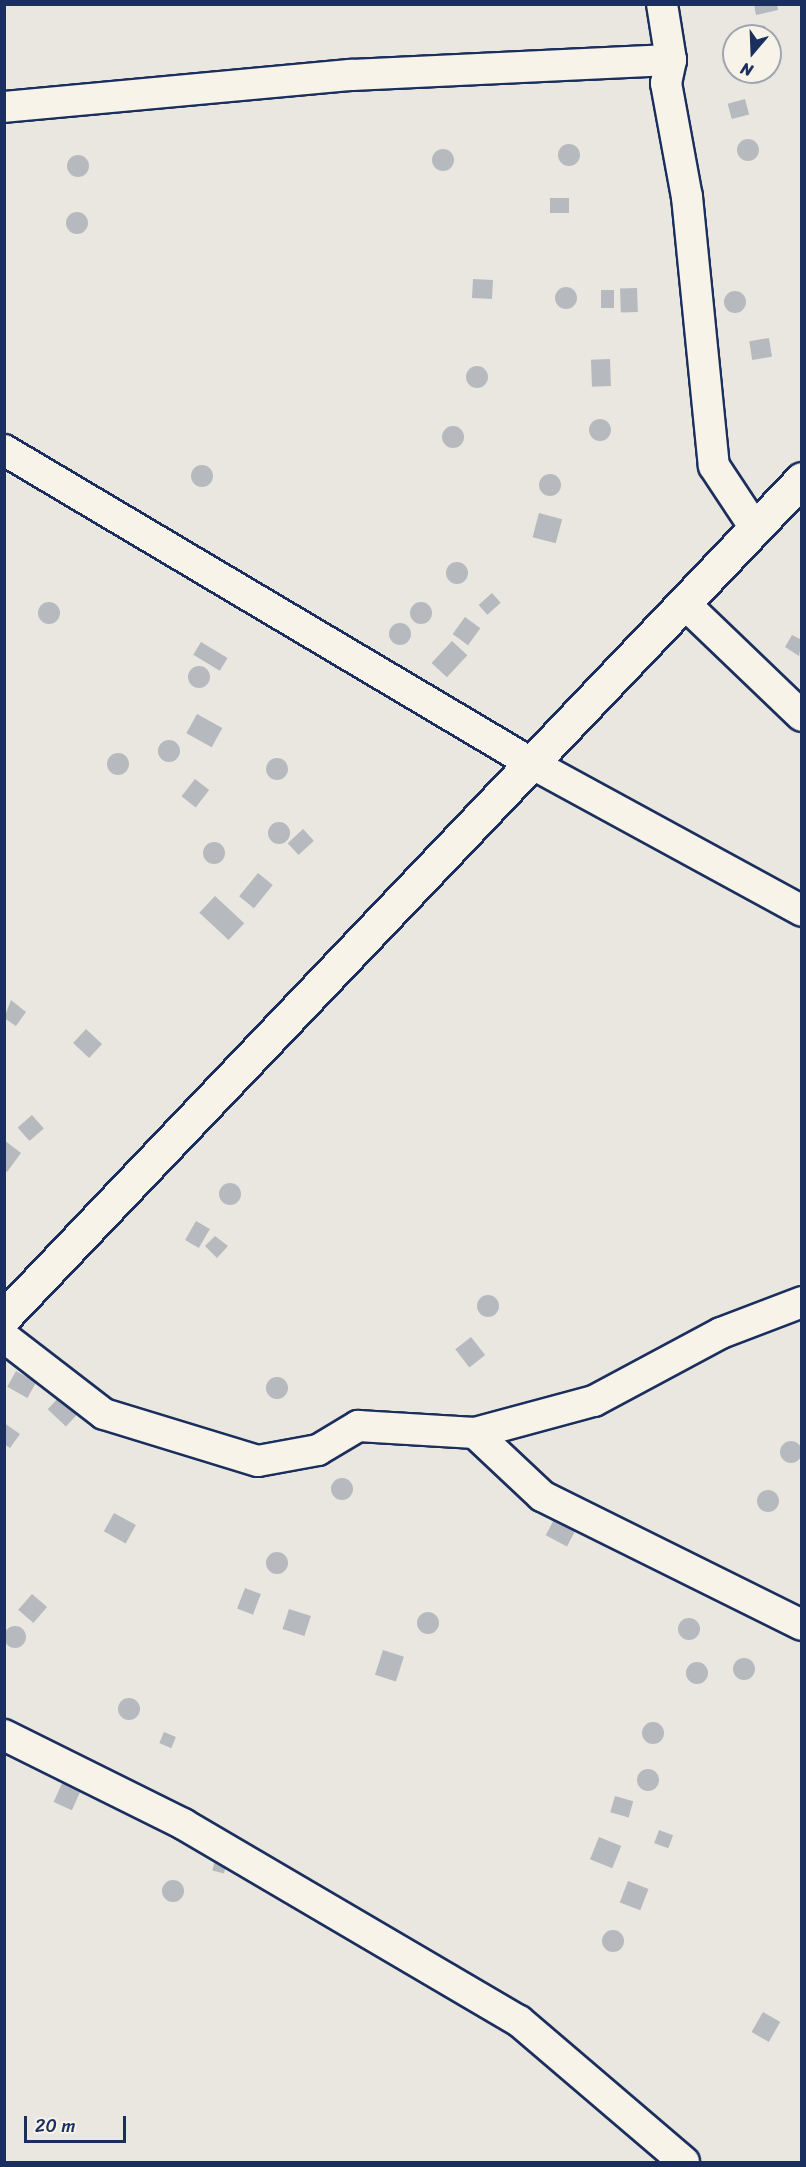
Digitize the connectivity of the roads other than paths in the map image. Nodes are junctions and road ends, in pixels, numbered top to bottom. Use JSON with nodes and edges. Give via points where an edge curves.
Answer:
{"nodes":[{"id":1,"x":662,"y":4,"type":"edge"},
{"id":2,"x":671,"y":60,"type":"junction"},
{"id":3,"x":4,"y":107,"type":"edge"},
{"id":4,"x":4,"y":450,"type":"edge"},
{"id":5,"x":801,"y":479,"type":"edge"},
{"id":6,"x":755,"y":528,"type":"junction"},
{"id":7,"x":684,"y":603,"type":"junction"},
{"id":8,"x":801,"y":716,"type":"edge"},
{"id":9,"x":531,"y":763,"type":"junction"},
{"id":10,"x":801,"y":911,"type":"edge"},
{"id":11,"x":801,"y":1302,"type":"edge"},
{"id":12,"x":4,"y":1317,"type":"edge"},
{"id":13,"x":4,"y":1337,"type":"edge"},
{"id":14,"x":475,"y":1432,"type":"junction"},
{"id":15,"x":801,"y":1625,"type":"edge"},
{"id":16,"x":4,"y":1735,"type":"edge"},
{"id":17,"x":684,"y":2163,"type":"edge"}],
"edges":[{"from":1,"to":2,"type":"street"},
{"from":2,"to":3,"type":"street","via":[[351,75]]},
{"from":2,"to":6,"type":"street","via":[[666,83],[687,196],[714,466]]},
{"from":4,"to":9,"type":"street"},
{"from":5,"to":6,"type":"main road"},
{"from":6,"to":7,"type":"main road"},
{"from":7,"to":8,"type":"street"},
{"from":7,"to":9,"type":"main road"},
{"from":9,"to":10,"type":"street"},
{"from":9,"to":12,"type":"main road"},
{"from":11,"to":14,"type":"street","via":[[721,1333],[594,1401]]},
{"from":13,"to":14,"type":"street","via":[[104,1414],[258,1461],[318,1450],[358,1426]]},
{"from":14,"to":15,"type":"street","via":[[542,1496]]},
{"from":16,"to":17,"type":"street","via":[[183,1824],[519,2021]]}]}
